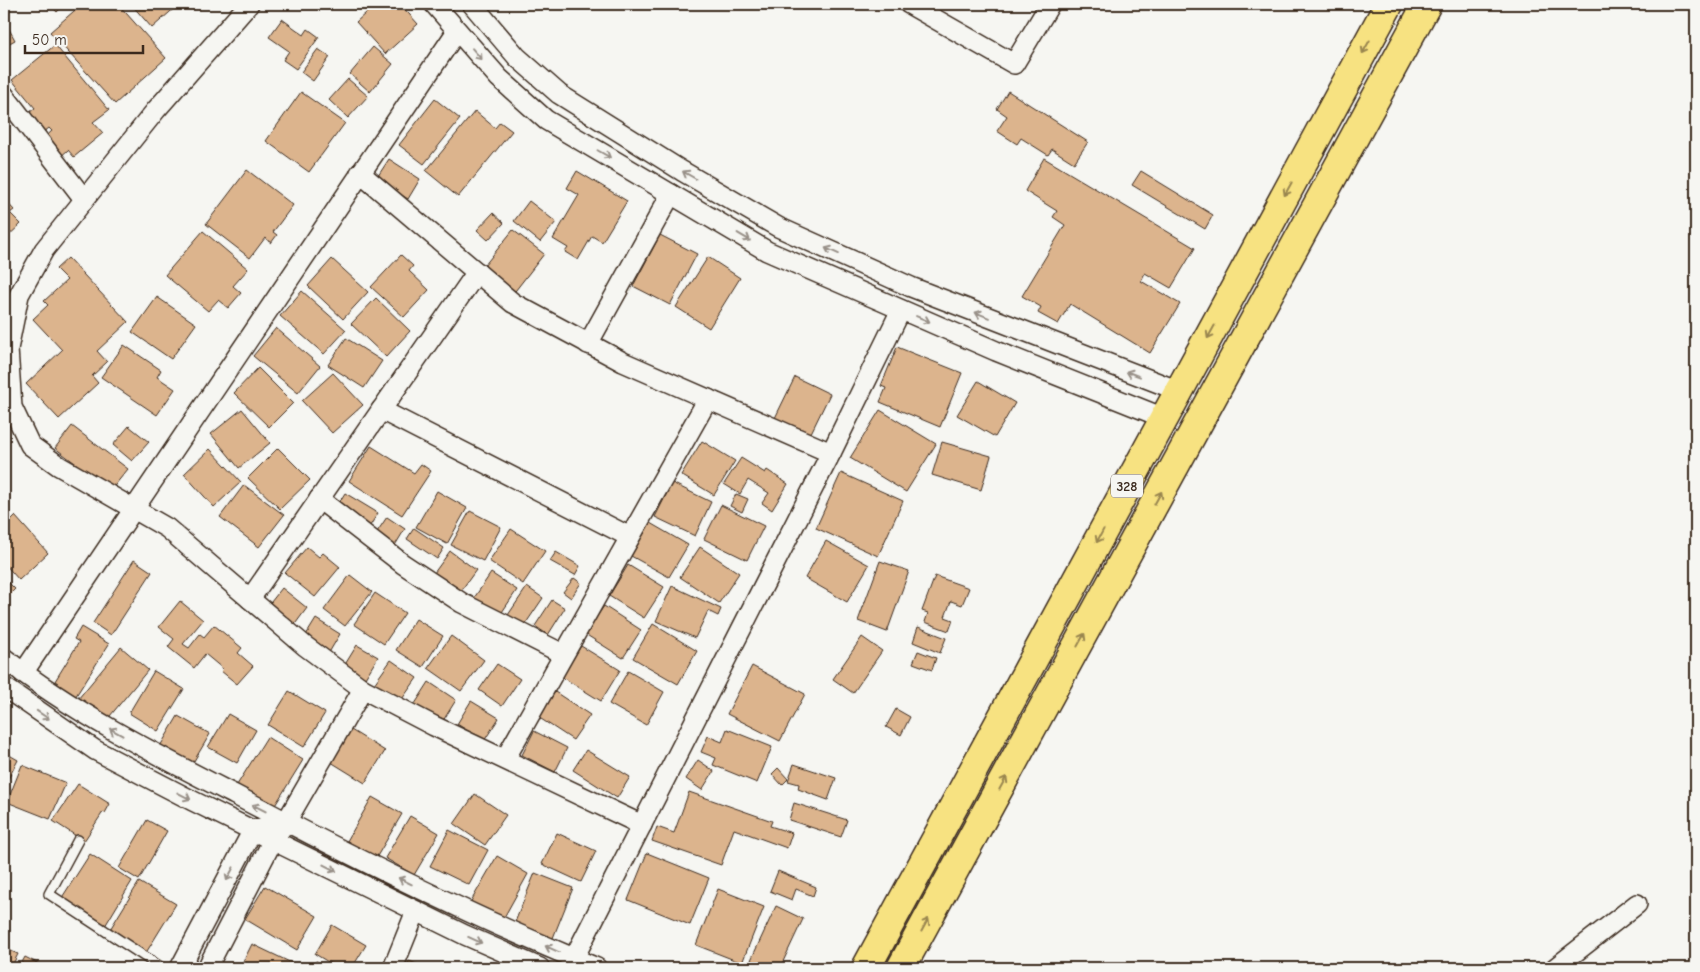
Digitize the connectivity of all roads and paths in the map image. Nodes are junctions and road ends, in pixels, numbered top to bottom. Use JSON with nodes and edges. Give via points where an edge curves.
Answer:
{"nodes":[{"id":1,"x":248,"y":4,"type":"edge"},
{"id":2,"x":434,"y":4,"type":"edge"},
{"id":3,"x":472,"y":4,"type":"edge"},
{"id":4,"x":909,"y":4,"type":"edge"},
{"id":5,"x":1050,"y":4,"type":"edge"},
{"id":6,"x":1390,"y":4,"type":"edge"},
{"id":7,"x":1427,"y":4,"type":"edge"},
{"id":8,"x":458,"y":31,"type":"junction"},
{"id":9,"x":4,"y":95,"type":"edge"},
{"id":10,"x":360,"y":173,"type":"junction"},
{"id":11,"x":671,"y":194,"type":"junction"},
{"id":12,"x":84,"y":199,"type":"junction"},
{"id":13,"x":477,"y":272,"type":"junction"},
{"id":14,"x":901,"y":310,"type":"junction"},
{"id":15,"x":588,"y":344,"type":"junction"},
{"id":16,"x":1179,"y":391,"type":"junction"},
{"id":17,"x":708,"y":399,"type":"junction"},
{"id":18,"x":381,"y":410,"type":"junction"},
{"id":19,"x":1164,"y":418,"type":"junction"},
{"id":20,"x":831,"y":453,"type":"junction"},
{"id":21,"x":319,"y":499,"type":"junction"},
{"id":22,"x":134,"y":509,"type":"junction"},
{"id":23,"x":630,"y":538,"type":"junction"},
{"id":24,"x":250,"y":599,"type":"junction"},
{"id":25,"x":564,"y":654,"type":"junction"},
{"id":26,"x":4,"y":658,"type":"edge"},
{"id":27,"x":23,"y":673,"type":"junction"},
{"id":28,"x":4,"y":686,"type":"edge"},
{"id":29,"x":363,"y":689,"type":"junction"},
{"id":30,"x":505,"y":759,"type":"junction"},
{"id":31,"x":286,"y":822,"type":"junction"},
{"id":32,"x":642,"y":825,"type":"junction"},
{"id":33,"x":253,"y":830,"type":"junction"},
{"id":34,"x":78,"y":840,"type":"dead end"},
{"id":35,"x":273,"y":840,"type":"junction"},
{"id":36,"x":1637,"y":904,"type":"dead end"},
{"id":37,"x":416,"y":911,"type":"junction"},
{"id":38,"x":574,"y":958,"type":"junction"},
{"id":39,"x":162,"y":968,"type":"edge"},
{"id":40,"x":180,"y":968,"type":"edge"},
{"id":41,"x":208,"y":968,"type":"edge"},
{"id":42,"x":393,"y":968,"type":"edge"},
{"id":43,"x":540,"y":968,"type":"edge"},
{"id":44,"x":597,"y":968,"type":"edge"},
{"id":45,"x":866,"y":968,"type":"edge"},
{"id":46,"x":902,"y":968,"type":"edge"},
{"id":47,"x":1555,"y":968,"type":"edge"}],
"edges":[{"from":1,"to":12,"type":"street"},
{"from":2,"to":8,"type":"street"},
{"from":16,"to":3,"type":"street","one_way":true,"via":[[911,286],[778,227],[559,94],[517,57]]},
{"from":4,"to":5,"type":"street","via":[[1014,64]]},
{"from":6,"to":16,"type":"main road","number":"328","one_way":true},
{"from":46,"to":7,"type":"main road","one_way":true},
{"from":8,"to":10,"type":"street"},
{"from":8,"to":11,"type":"street","one_way":true,"via":[[499,78],[546,120]]},
{"from":9,"to":12,"type":"street"},
{"from":10,"to":13,"type":"street"},
{"from":10,"to":22,"type":"street"},
{"from":11,"to":14,"type":"street","one_way":true,"via":[[767,251]]},
{"from":11,"to":15,"type":"street"},
{"from":12,"to":22,"type":"street","via":[[44,250],[19,295],[8,349],[12,407],[30,445],[59,466]]},
{"from":13,"to":15,"type":"street","via":[[514,304]]},
{"from":13,"to":18,"type":"street"},
{"from":14,"to":19,"type":"street","one_way":true},
{"from":14,"to":20,"type":"street"},
{"from":15,"to":17,"type":"street"},
{"from":16,"to":19,"type":"main road","number":"328"},
{"from":17,"to":20,"type":"street"},
{"from":17,"to":23,"type":"street"},
{"from":18,"to":21,"type":"street"},
{"from":18,"to":23,"type":"street"},
{"from":19,"to":45,"type":"main road","number":"328","one_way":true},
{"from":20,"to":32,"type":"street"},
{"from":21,"to":24,"type":"street"},
{"from":21,"to":25,"type":"street","via":[[403,564],[462,603]]},
{"from":22,"to":24,"type":"street","via":[[167,528]]},
{"from":22,"to":27,"type":"street"},
{"from":23,"to":25,"type":"street"},
{"from":24,"to":29,"type":"street"},
{"from":25,"to":30,"type":"street"},
{"from":26,"to":27,"type":"street"},
{"from":31,"to":27,"type":"street","one_way":true,"via":[[110,728]]},
{"from":28,"to":33,"type":"street","one_way":true,"via":[[95,750]]},
{"from":29,"to":30,"type":"street"},
{"from":29,"to":31,"type":"street"},
{"from":30,"to":32,"type":"street"},
{"from":31,"to":33,"type":"street"},
{"from":31,"to":35,"type":"street"},
{"from":38,"to":31,"type":"street","one_way":true,"via":[[465,910]]},
{"from":32,"to":38,"type":"street"},
{"from":33,"to":35,"type":"street"},
{"from":33,"to":40,"type":"street","one_way":true},
{"from":34,"to":39,"type":"lane","via":[[49,894]]},
{"from":35,"to":37,"type":"street","one_way":true},
{"from":35,"to":41,"type":"street"},
{"from":36,"to":47,"type":"street"},
{"from":37,"to":42,"type":"street"},
{"from":37,"to":43,"type":"street","one_way":true},
{"from":38,"to":44,"type":"street"}]}
